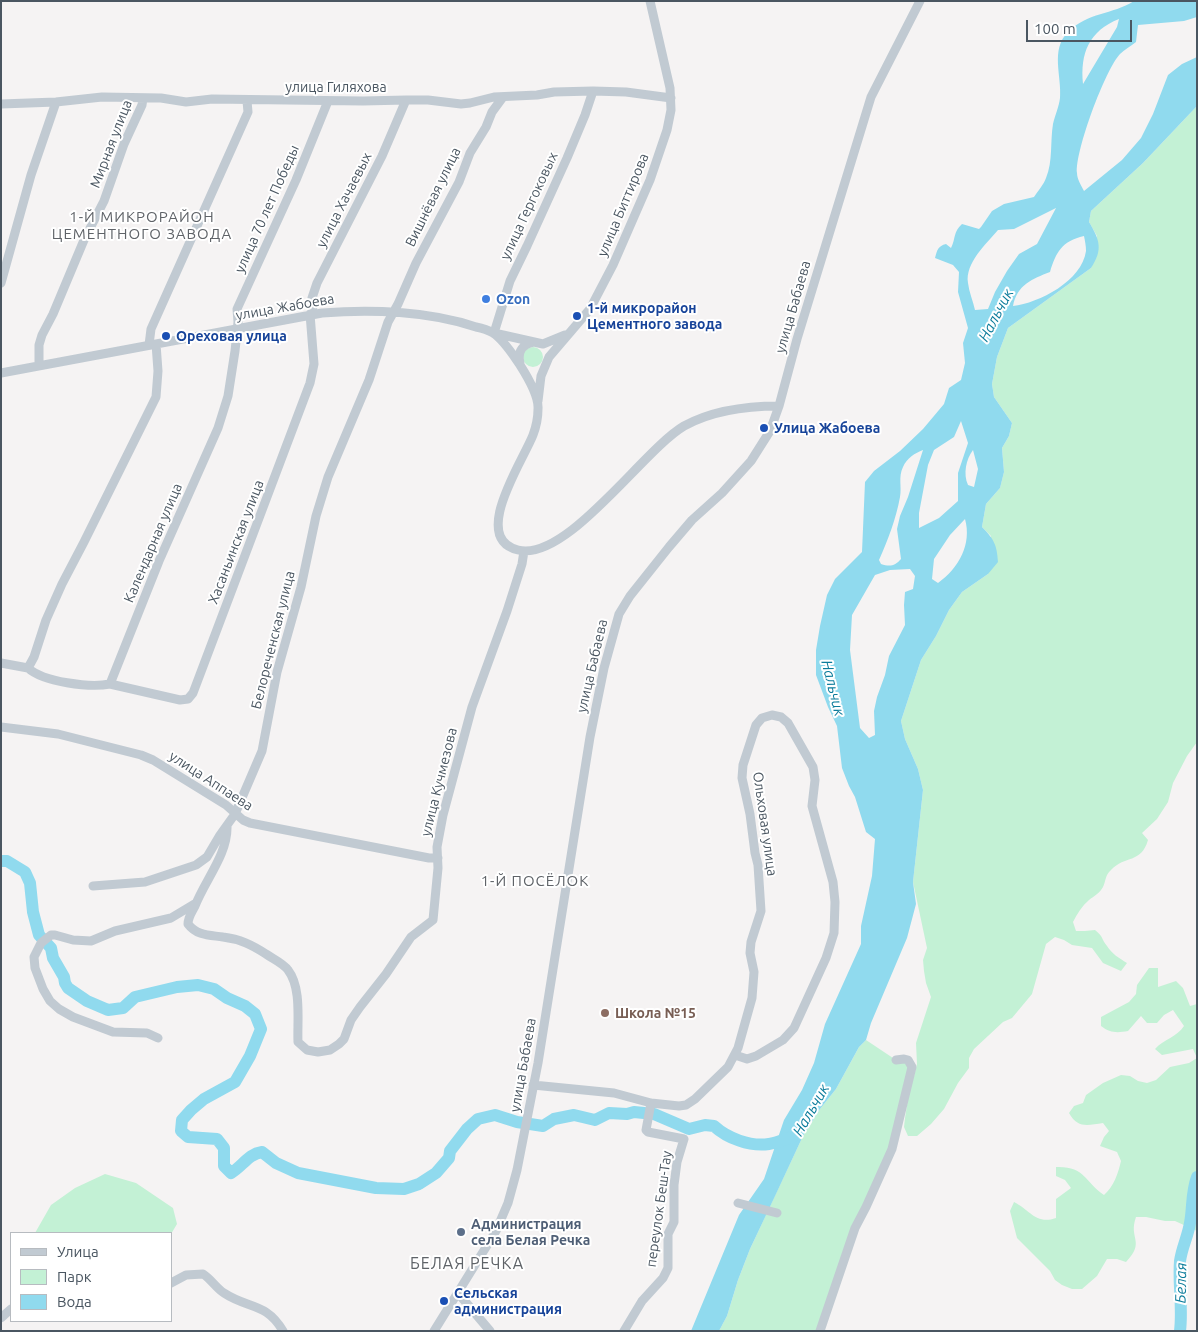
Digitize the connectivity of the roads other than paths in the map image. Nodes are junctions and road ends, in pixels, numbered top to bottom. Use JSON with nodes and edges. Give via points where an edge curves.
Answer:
{"nodes":[{"id":1,"x":650,"y":1,"type":"edge"},
{"id":2,"x":920,"y":1,"type":"edge"},
{"id":3,"x":593,"y":92,"type":"junction"},
{"id":4,"x":502,"y":97,"type":"junction"},
{"id":5,"x":143,"y":98,"type":"junction"},
{"id":6,"x":671,"y":98,"type":"junction"},
{"id":7,"x":406,"y":100,"type":"junction"},
{"id":8,"x":248,"y":101,"type":"junction"},
{"id":9,"x":328,"y":101,"type":"junction"},
{"id":10,"x":56,"y":102,"type":"junction"},
{"id":11,"x":1,"y":104,"type":"edge"},
{"id":12,"x":1,"y":283,"type":"edge"},
{"id":13,"x":394,"y":312,"type":"junction"},
{"id":14,"x":312,"y":314,"type":"junction"},
{"id":15,"x":237,"y":329,"type":"junction"},
{"id":16,"x":571,"y":332,"type":"junction"},
{"id":17,"x":494,"y":334,"type":"junction"},
{"id":18,"x":538,"y":343,"type":"junction"},
{"id":19,"x":153,"y":344,"type":"junction"},
{"id":20,"x":548,"y":361,"type":"junction"},
{"id":21,"x":39,"y":366,"type":"junction"},
{"id":22,"x":523,"y":368,"type":"junction"},
{"id":23,"x":1,"y":373,"type":"edge"},
{"id":24,"x":538,"y":401,"type":"junction"},
{"id":25,"x":780,"y":406,"type":"junction"},
{"id":26,"x":524,"y":551,"type":"junction"},
{"id":27,"x":1,"y":663,"type":"edge"},
{"id":28,"x":28,"y":668,"type":"junction"},
{"id":29,"x":110,"y":684,"type":"junction"},
{"id":30,"x":1,"y":726,"type":"edge"},
{"id":31,"x":235,"y":814,"type":"junction"},
{"id":32,"x":228,"y":825,"type":"junction"},
{"id":33,"x":438,"y":858,"type":"junction"},
{"id":34,"x":93,"y":886,"type":"dead end"},
{"id":35,"x":196,"y":903,"type":"junction"},
{"id":36,"x":158,"y":1038,"type":"dead end"},
{"id":37,"x":735,"y":1055,"type":"junction"},
{"id":38,"x":896,"y":1060,"type":"dead end"},
{"id":39,"x":533,"y":1085,"type":"junction"},
{"id":40,"x":650,"y":1105,"type":"junction"},
{"id":41,"x":739,"y":1204,"type":"dead end"},
{"id":42,"x":775,"y":1213,"type":"dead end"},
{"id":43,"x":172,"y":1282,"type":"edge"},
{"id":44,"x":458,"y":1293,"type":"junction"},
{"id":45,"x":283,"y":1331,"type":"edge"},
{"id":46,"x":434,"y":1331,"type":"edge"},
{"id":47,"x":490,"y":1331,"type":"edge"},
{"id":48,"x":624,"y":1331,"type":"edge"},
{"id":49,"x":820,"y":1331,"type":"edge"}],
"edges":[{"from":1,"to":6,"type":"street","name":"улица Биттирова"},
{"from":2,"to":25,"type":"street","name":"улица Бабаева","via":[[871,98],[797,339]]},
{"from":3,"to":4,"type":"street","name":"улица Гиляхова"},
{"from":3,"to":6,"type":"street","name":"улица Гиляхова","via":[[626,92]]},
{"from":3,"to":17,"type":"street","name":"улица Гергоковых","via":[[567,158],[510,281]]},
{"from":4,"to":7,"type":"street","name":"улица Гиляхова","via":[[461,104]]},
{"from":4,"to":13,"type":"street","name":"Вишнёвая улица","via":[[470,153]]},
{"from":5,"to":8,"type":"street","name":"улица Гиляхова","via":[[186,102],[212,99]]},
{"from":5,"to":10,"type":"street","name":"улица Гиляхова","via":[[102,97]]},
{"from":5,"to":21,"type":"street","name":"Мирная улица","via":[[104,202],[42,335]]},
{"from":6,"to":16,"type":"street","name":"улица Биттирова","via":[[656,165],[640,205],[608,277],[590,309]]},
{"from":7,"to":9,"type":"street","name":"улица Гиляхова"},
{"from":7,"to":14,"type":"street","name":"улица Хачаевых","via":[[382,156],[317,283],[312,298]]},
{"from":8,"to":9,"type":"street","name":"улица Гиляхова"},
{"from":8,"to":19,"type":"street","via":[[248,112],[151,329]]},
{"from":9,"to":15,"type":"street","name":"улица 70 лет Победы","via":[[296,180],[240,300]]},
{"from":10,"to":11,"type":"street","name":"улица Гиляхова"},
{"from":10,"to":12,"type":"street","via":[[30,175]]},
{"from":13,"to":14,"type":"street","name":"улица Жабоева"},
{"from":13,"to":17,"type":"street","name":"улица Жабоева","via":[[466,323]]},
{"from":13,"to":31,"type":"street","name":"Белореченская улица","via":[[323,491],[277,672],[262,751]]},
{"from":14,"to":15,"type":"street","name":"улица Жабоева"},
{"from":14,"to":29,"type":"street","name":"Хасаньинская улица","via":[[314,364],[310,383],[193,693],[188,699],[180,700]]},
{"from":15,"to":19,"type":"street","name":"улица Жабоева"},
{"from":15,"to":29,"type":"street","name":"Календарная улица","via":[[228,396],[218,428],[159,561]]},
{"from":16,"to":18,"type":"street","via":[[554,341]]},
{"from":16,"to":20,"type":"street","name":"улица Биттирова"},
{"from":17,"to":18,"type":"street"},
{"from":17,"to":22,"type":"street","name":"улица Жабоева"},
{"from":18,"to":20,"type":"street","via":[[548,352]]},
{"from":18,"to":22,"type":"street","via":[[527,343],[521,349],[518,357]]},
{"from":19,"to":21,"type":"street","name":"улица Жабоева"},
{"from":19,"to":28,"type":"street","via":[[158,371],[156,397],[62,584]]},
{"from":20,"to":22,"type":"street","via":[[538,372]]},
{"from":20,"to":24,"type":"street","name":"улица Биттирова","via":[[541,376]]},
{"from":21,"to":23,"type":"street","name":"улица Жабоева"},
{"from":22,"to":24,"type":"street","name":"улица Жабоева"},
{"from":24,"to":26,"type":"street","via":[[535,427],[512,477],[497,528],[503,542]]},
{"from":25,"to":26,"type":"street","via":[[743,408],[684,426],[655,449],[586,518],[552,542]]},
{"from":25,"to":39,"type":"street","name":"улица Бабаева","via":[[770,431],[751,461],[669,546],[619,614],[604,668],[583,776]]},
{"from":26,"to":33,"type":"street","name":"улица Кучмезова","via":[[507,611],[472,706],[443,815]]},
{"from":27,"to":28,"type":"street"},
{"from":28,"to":29,"type":"street","via":[[36,675],[81,686]]},
{"from":30,"to":31,"type":"street","name":"улица Аппаева","via":[[58,734],[153,760]]},
{"from":31,"to":32,"type":"street","name":"Белореченская улица"},
{"from":31,"to":33,"type":"street","name":"улица Аппаева","via":[[250,823]]},
{"from":32,"to":34,"type":"street","name":"Белореченская улица","via":[[207,857],[196,865],[145,882]]},
{"from":32,"to":35,"type":"street","name":"улица Кучмезова","via":[[218,860]]},
{"from":33,"to":35,"type":"street","name":"улица Кучмезова","via":[[432,920],[407,942],[360,1007],[344,1039],[335,1047],[318,1052],[307,1050],[298,1042],[297,1002],[288,969],[249,944],[232,938],[204,935],[192,929],[188,922]]},
{"from":35,"to":36,"type":"street","via":[[171,918],[114,931],[91,940],[51,935],[41,943],[34,957],[43,989],[59,1009],[113,1032],[147,1033]]},
{"from":37,"to":37,"type":"street","name":"Ольховая улица","via":[[752,998],[751,942],[762,911],[758,865],[742,773],[756,725],[762,718],[772,715],[788,723],[814,767],[812,806],[833,882],[834,933],[794,1028],[779,1043],[748,1060]]},
{"from":37,"to":40,"type":"street","name":"Ольховая улица","via":[[722,1074],[686,1105]]},
{"from":38,"to":49,"type":"street","via":[[908,1060],[912,1070],[896,1138],[854,1228]]},
{"from":39,"to":40,"type":"street","name":"Ольховая улица","via":[[614,1093]]},
{"from":39,"to":44,"type":"street","name":"улица Бабаева","via":[[523,1143],[502,1220]]},
{"from":40,"to":48,"type":"street","name":"переулок Беш-Тау","via":[[648,1132],[684,1138],[677,1162],[674,1222],[668,1234],[668,1268]]},
{"from":41,"to":42,"type":"street"},
{"from":43,"to":45,"type":"street","via":[[186,1275],[203,1274],[224,1293],[268,1311]]},
{"from":44,"to":46,"type":"street","name":"улица Бабаева"},
{"from":44,"to":47,"type":"street"}]}
